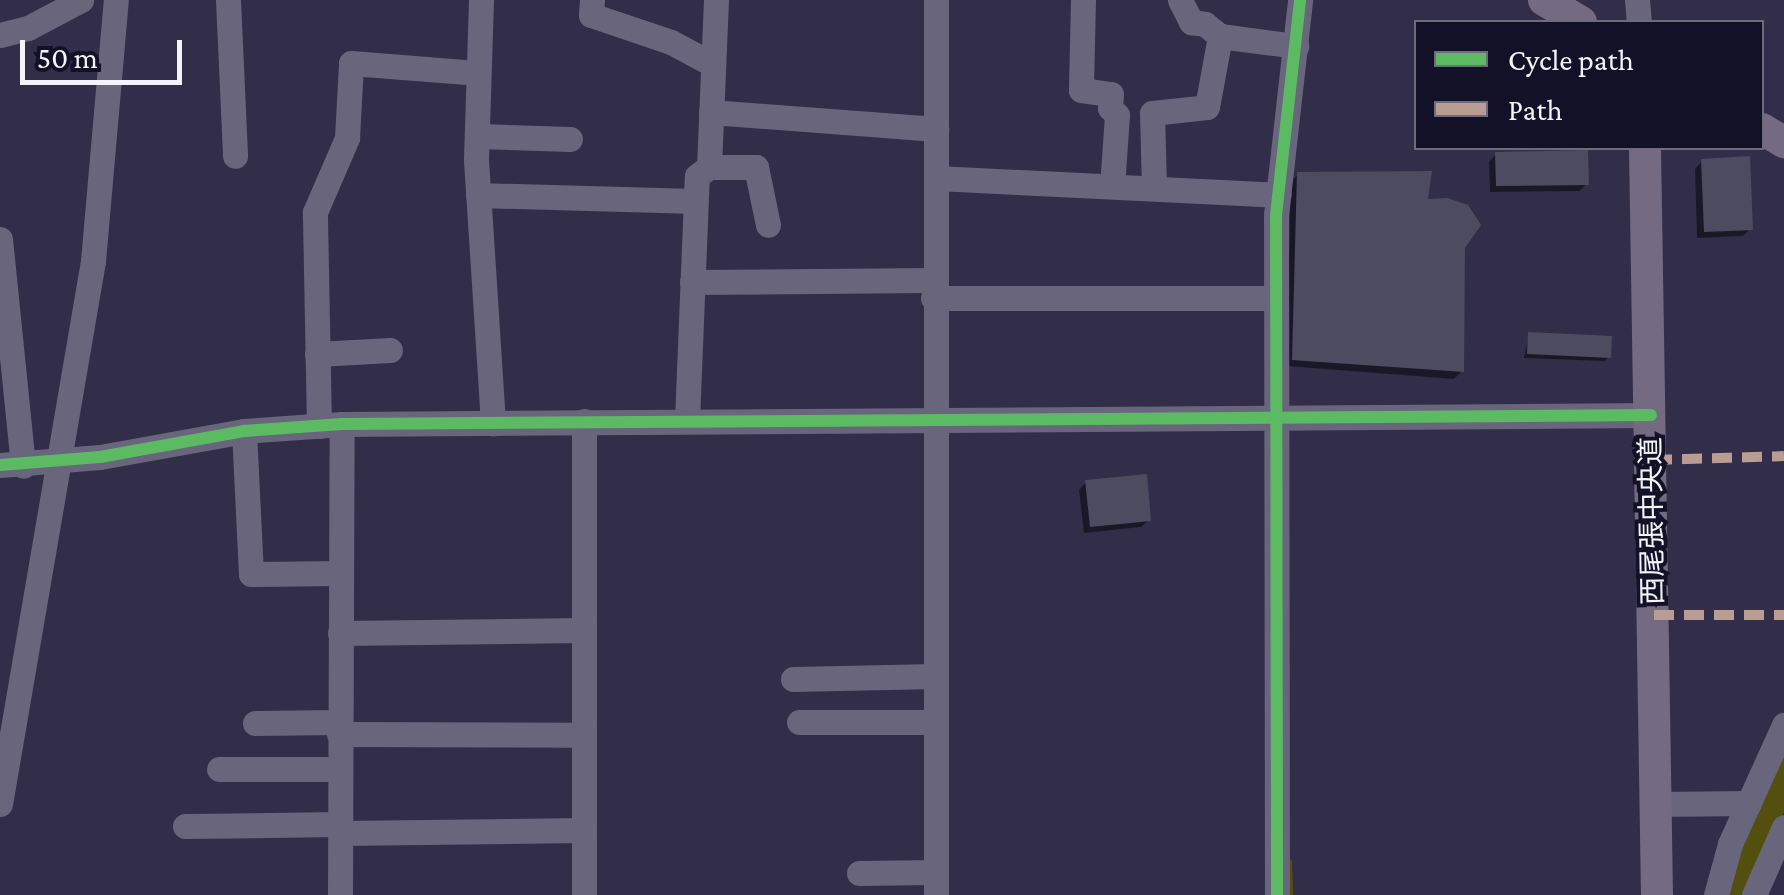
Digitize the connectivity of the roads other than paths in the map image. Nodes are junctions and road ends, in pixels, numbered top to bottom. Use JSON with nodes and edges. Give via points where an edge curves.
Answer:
{"nodes":[{"id":1,"x":81,"y":0,"type":"edge"},
{"id":2,"x":116,"y":0,"type":"edge"},
{"id":3,"x":228,"y":0,"type":"edge"},
{"id":4,"x":481,"y":0,"type":"edge"},
{"id":5,"x":592,"y":0,"type":"edge"},
{"id":6,"x":716,"y":0,"type":"edge"},
{"id":7,"x":936,"y":0,"type":"edge"},
{"id":8,"x":1083,"y":0,"type":"edge"},
{"id":9,"x":1180,"y":0,"type":"edge"},
{"id":10,"x":1300,"y":0,"type":"edge"},
{"id":11,"x":1544,"y":0,"type":"edge"},
{"id":12,"x":1578,"y":20,"type":"edge"},
{"id":13,"x":0,"y":35,"type":"edge"},
{"id":14,"x":1220,"y":36,"type":"junction"},
{"id":15,"x":1296,"y":46,"type":"junction"},
{"id":16,"x":712,"y":64,"type":"junction"},
{"id":17,"x":477,"y":73,"type":"junction"},
{"id":18,"x":711,"y":112,"type":"junction"},
{"id":19,"x":936,"y":129,"type":"junction"},
{"id":20,"x":477,"y":136,"type":"junction"},
{"id":21,"x":570,"y":140,"type":"dead end"},
{"id":22,"x":1645,"y":150,"type":"edge"},
{"id":23,"x":235,"y":156,"type":"dead end"},
{"id":24,"x":709,"y":167,"type":"junction"},
{"id":25,"x":936,"y":178,"type":"junction"},
{"id":26,"x":1112,"y":186,"type":"junction"},
{"id":27,"x":1154,"y":188,"type":"junction"},
{"id":28,"x":478,"y":195,"type":"junction"},
{"id":29,"x":1279,"y":195,"type":"junction"},
{"id":30,"x":696,"y":200,"type":"junction"},
{"id":31,"x":768,"y":225,"type":"dead end"},
{"id":32,"x":0,"y":239,"type":"edge"},
{"id":33,"x":692,"y":282,"type":"junction"},
{"id":34,"x":933,"y":289,"type":"junction"},
{"id":35,"x":1276,"y":298,"type":"junction"},
{"id":36,"x":390,"y":350,"type":"dead end"},
{"id":37,"x":318,"y":354,"type":"junction"},
{"id":38,"x":1651,"y":416,"type":"junction"},
{"id":39,"x":1276,"y":419,"type":"junction"},
{"id":40,"x":584,"y":420,"type":"junction"},
{"id":41,"x":932,"y":420,"type":"junction"},
{"id":42,"x":687,"y":421,"type":"junction"},
{"id":43,"x":493,"y":423,"type":"junction"},
{"id":44,"x":330,"y":425,"type":"junction"},
{"id":45,"x":244,"y":431,"type":"junction"},
{"id":46,"x":59,"y":462,"type":"junction"},
{"id":47,"x":11,"y":466,"type":"edge"},
{"id":48,"x":340,"y":573,"type":"junction"},
{"id":49,"x":582,"y":630,"type":"junction"},
{"id":50,"x":340,"y":633,"type":"junction"},
{"id":51,"x":935,"y":676,"type":"junction"},
{"id":52,"x":793,"y":679,"type":"dead end"},
{"id":53,"x":9,"y":692,"type":"edge"},
{"id":54,"x":799,"y":722,"type":"dead end"},
{"id":55,"x":935,"y":722,"type":"junction"},
{"id":56,"x":255,"y":723,"type":"dead end"},
{"id":57,"x":1784,"y":725,"type":"edge"},
{"id":58,"x":339,"y":728,"type":"junction"},
{"id":59,"x":582,"y":735,"type":"junction"},
{"id":60,"x":340,"y":769,"type":"junction"},
{"id":61,"x":218,"y":770,"type":"dead end"},
{"id":62,"x":0,"y":800,"type":"edge"},
{"id":63,"x":1748,"y":803,"type":"junction"},
{"id":64,"x":1655,"y":804,"type":"junction"},
{"id":65,"x":185,"y":826,"type":"dead end"},
{"id":66,"x":1784,"y":827,"type":"edge"},
{"id":67,"x":340,"y":828,"type":"junction"},
{"id":68,"x":584,"y":830,"type":"junction"},
{"id":69,"x":859,"y":874,"type":"dead end"},
{"id":70,"x":936,"y":884,"type":"edge"},
{"id":71,"x":340,"y":895,"type":"edge"},
{"id":72,"x":584,"y":895,"type":"edge"},
{"id":73,"x":1277,"y":895,"type":"edge"},
{"id":74,"x":1657,"y":895,"type":"edge"},
{"id":75,"x":1716,"y":895,"type":"edge"},
{"id":76,"x":1754,"y":895,"type":"edge"}],
"edges":[{"from":1,"to":13,"type":"street"},
{"from":2,"to":46,"type":"street","via":[[93,261]]},
{"from":3,"to":23,"type":"street"},
{"from":4,"to":17,"type":"street"},
{"from":5,"to":16,"type":"street","via":[[590,15]]},
{"from":6,"to":16,"type":"street"},
{"from":7,"to":19,"type":"street"},
{"from":8,"to":26,"type":"street","via":[[1081,90],[1111,94],[1117,115]]},
{"from":9,"to":14,"type":"street","via":[[1190,22]]},
{"from":10,"to":15,"type":"street"},
{"from":11,"to":12,"type":"main road"},
{"from":14,"to":15,"type":"street"},
{"from":14,"to":27,"type":"street","via":[[1208,107],[1152,114]]},
{"from":15,"to":29,"type":"street"},
{"from":16,"to":18,"type":"street"},
{"from":17,"to":20,"type":"street"},
{"from":17,"to":37,"type":"street","via":[[351,62],[347,138],[315,212]]},
{"from":18,"to":19,"type":"street"},
{"from":18,"to":24,"type":"street"},
{"from":19,"to":25,"type":"street"},
{"from":20,"to":21,"type":"street"},
{"from":20,"to":28,"type":"street"},
{"from":22,"to":38,"type":"main road","name":"西尾張中央道"},
{"from":24,"to":30,"type":"street","via":[[696,176]]},
{"from":24,"to":31,"type":"street","via":[[756,167]]},
{"from":25,"to":26,"type":"street"},
{"from":25,"to":34,"type":"street"},
{"from":26,"to":27,"type":"street"},
{"from":27,"to":29,"type":"street"},
{"from":28,"to":30,"type":"street"},
{"from":28,"to":43,"type":"street"},
{"from":29,"to":35,"type":"street"},
{"from":30,"to":33,"type":"street"},
{"from":32,"to":47,"type":"street"},
{"from":33,"to":34,"type":"street"},
{"from":33,"to":42,"type":"street"},
{"from":34,"to":35,"type":"street"},
{"from":34,"to":41,"type":"street"},
{"from":35,"to":39,"type":"street"},
{"from":36,"to":37,"type":"street"},
{"from":37,"to":44,"type":"street"},
{"from":38,"to":39,"type":"street"},
{"from":38,"to":64,"type":"main road","name":"西尾張中央道"},
{"from":39,"to":41,"type":"street"},
{"from":39,"to":73,"type":"street"},
{"from":40,"to":42,"type":"street"},
{"from":40,"to":43,"type":"street"},
{"from":40,"to":49,"type":"street"},
{"from":41,"to":42,"type":"street"},
{"from":41,"to":51,"type":"street"},
{"from":43,"to":44,"type":"street"},
{"from":44,"to":45,"type":"street"},
{"from":44,"to":48,"type":"street"},
{"from":45,"to":46,"type":"street"},
{"from":45,"to":48,"type":"street","via":[[251,574]]},
{"from":46,"to":47,"type":"street"},
{"from":46,"to":53,"type":"street"},
{"from":48,"to":50,"type":"street"},
{"from":49,"to":50,"type":"street"},
{"from":49,"to":59,"type":"street"},
{"from":50,"to":58,"type":"street"},
{"from":51,"to":52,"type":"street"},
{"from":51,"to":55,"type":"street"},
{"from":53,"to":62,"type":"street"},
{"from":54,"to":55,"type":"street"},
{"from":55,"to":70,"type":"street"},
{"from":56,"to":58,"type":"street"},
{"from":57,"to":63,"type":"street"},
{"from":58,"to":59,"type":"street"},
{"from":58,"to":60,"type":"street"},
{"from":59,"to":68,"type":"street"},
{"from":60,"to":61,"type":"street"},
{"from":60,"to":67,"type":"street"},
{"from":63,"to":64,"type":"street"},
{"from":63,"to":75,"type":"street"},
{"from":64,"to":74,"type":"main road","name":"西尾張中央道"},
{"from":65,"to":67,"type":"street"},
{"from":66,"to":76,"type":"street"},
{"from":67,"to":68,"type":"street"},
{"from":67,"to":71,"type":"street"},
{"from":68,"to":72,"type":"street"},
{"from":69,"to":70,"type":"street"}]}
